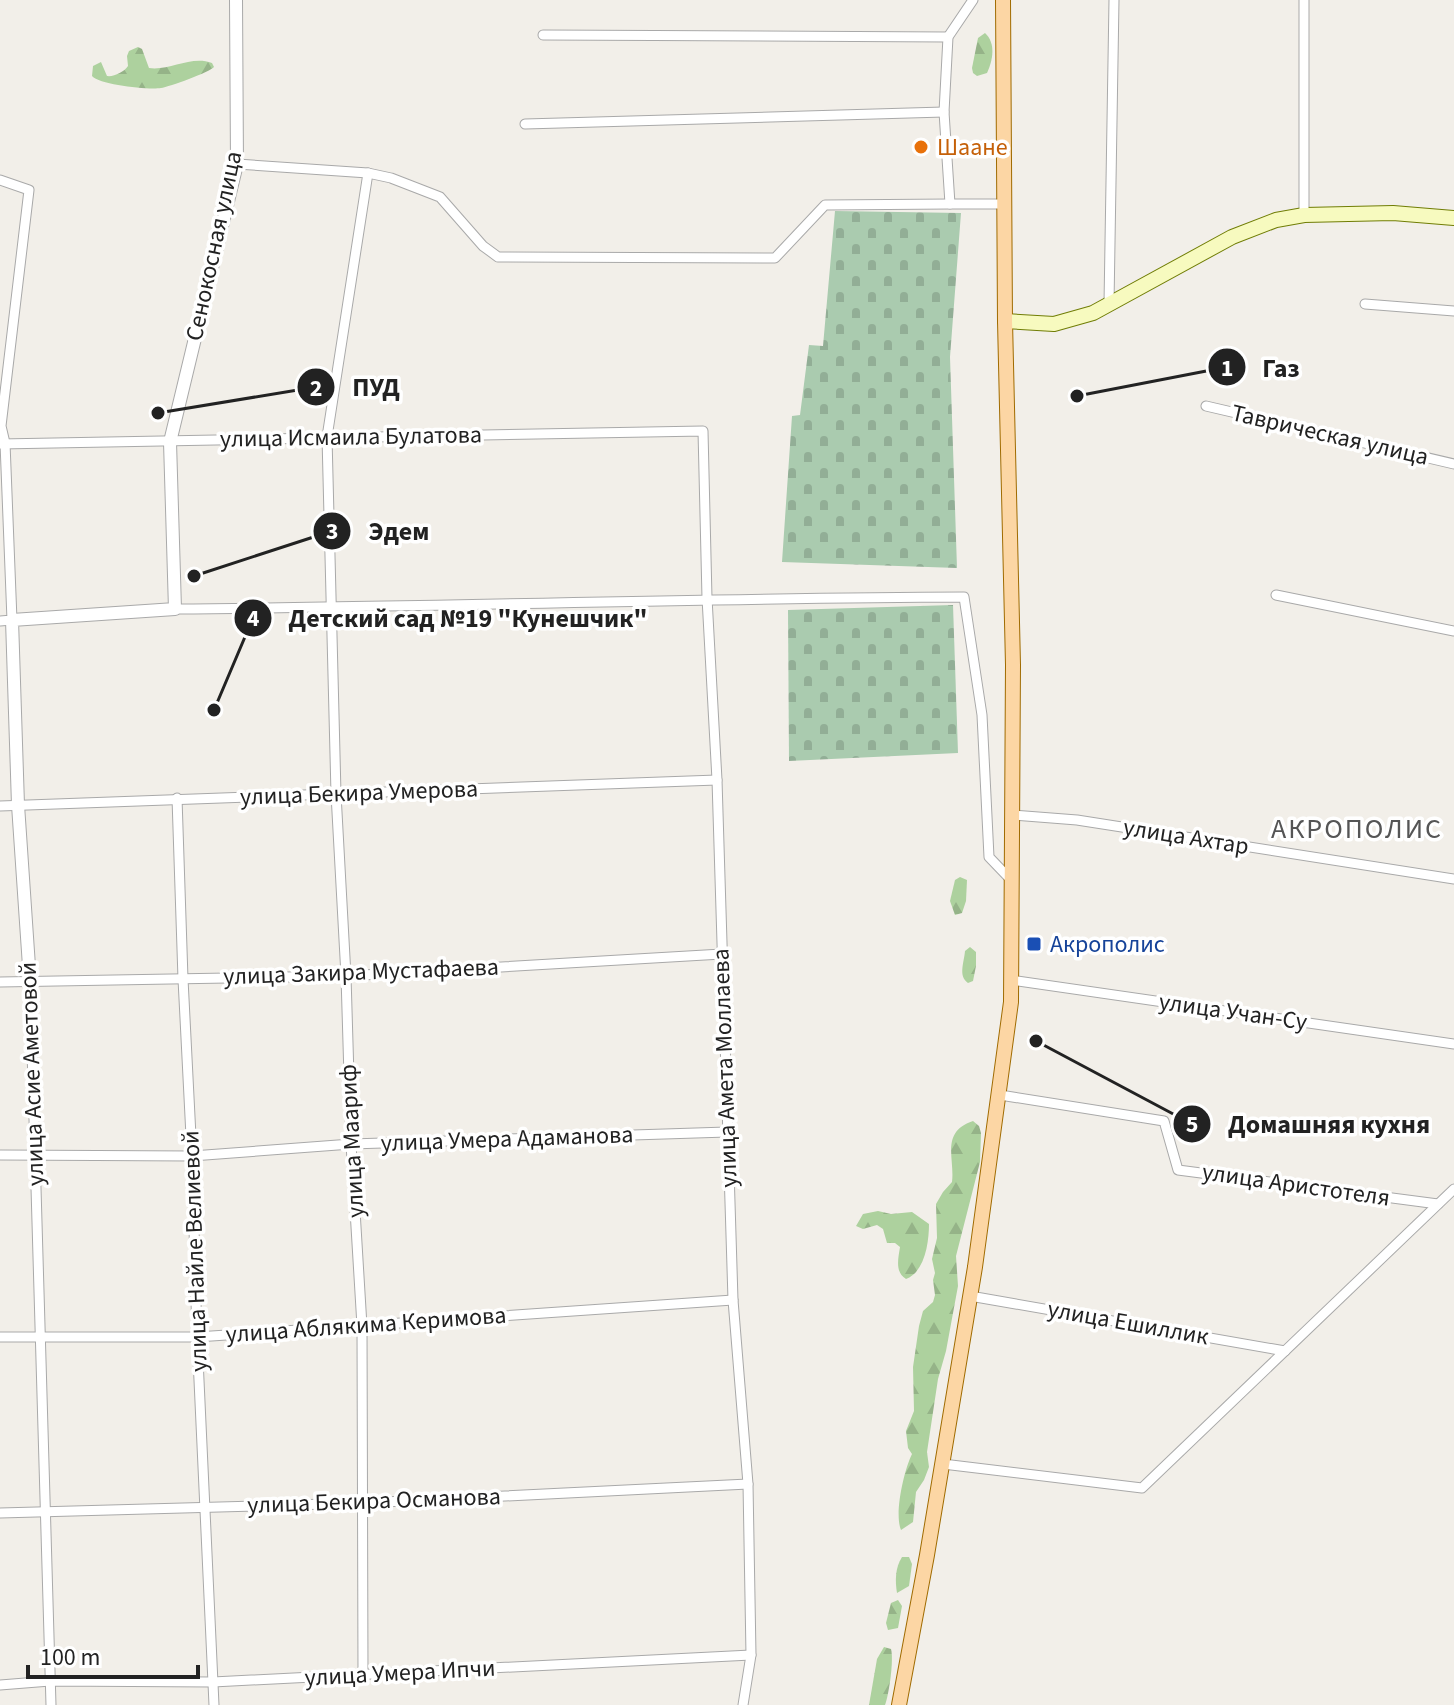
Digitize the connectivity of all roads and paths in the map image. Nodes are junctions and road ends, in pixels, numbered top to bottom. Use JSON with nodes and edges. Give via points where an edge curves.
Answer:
{"nodes":[{"id":1,"x":236,"y":0,"type":"edge"},
{"id":2,"x":973,"y":0,"type":"edge"},
{"id":3,"x":1003,"y":0,"type":"edge"},
{"id":4,"x":1114,"y":0,"type":"edge"},
{"id":5,"x":1304,"y":0,"type":"edge"},
{"id":6,"x":543,"y":35,"type":"dead end"},
{"id":7,"x":948,"y":37,"type":"junction"},
{"id":8,"x":944,"y":112,"type":"junction"},
{"id":9,"x":525,"y":124,"type":"dead end"},
{"id":10,"x":237,"y":164,"type":"junction"},
{"id":11,"x":368,"y":173,"type":"junction"},
{"id":12,"x":0,"y":180,"type":"edge"},
{"id":13,"x":950,"y":204,"type":"junction"},
{"id":14,"x":1006,"y":204,"type":"junction"},
{"id":15,"x":1304,"y":215,"type":"junction"},
{"id":16,"x":1454,"y":218,"type":"edge"},
{"id":17,"x":1109,"y":304,"type":"junction"},
{"id":18,"x":1365,"y":304,"type":"dead end"},
{"id":19,"x":1454,"y":311,"type":"edge"},
{"id":20,"x":1005,"y":321,"type":"junction"},
{"id":21,"x":1206,"y":406,"type":"dead end"},
{"id":22,"x":703,"y":431,"type":"joint"},
{"id":23,"x":327,"y":437,"type":"junction"},
{"id":24,"x":170,"y":442,"type":"junction"},
{"id":25,"x":3,"y":444,"type":"edge"},
{"id":26,"x":1454,"y":464,"type":"edge"},
{"id":27,"x":1276,"y":595,"type":"dead end"},
{"id":28,"x":707,"y":598,"type":"junction"},
{"id":29,"x":175,"y":609,"type":"junction"},
{"id":30,"x":329,"y":609,"type":"junction"},
{"id":31,"x":6,"y":621,"type":"edge"},
{"id":32,"x":1454,"y":631,"type":"edge"},
{"id":33,"x":717,"y":780,"type":"junction"},
{"id":34,"x":336,"y":794,"type":"junction"},
{"id":35,"x":177,"y":798,"type":"junction"},
{"id":36,"x":18,"y":805,"type":"junction"},
{"id":37,"x":0,"y":806,"type":"edge"},
{"id":38,"x":1012,"y":815,"type":"junction"},
{"id":39,"x":1454,"y":879,"type":"edge"},
{"id":40,"x":1012,"y":881,"type":"junction"},
{"id":41,"x":722,"y":954,"type":"junction"},
{"id":42,"x":346,"y":976,"type":"junction"},
{"id":43,"x":183,"y":979,"type":"junction"},
{"id":44,"x":1011,"y":980,"type":"junction"},
{"id":45,"x":30,"y":981,"type":"junction"},
{"id":46,"x":0,"y":982,"type":"edge"},
{"id":47,"x":1454,"y":1044,"type":"edge"},
{"id":48,"x":1000,"y":1095,"type":"junction"},
{"id":49,"x":727,"y":1132,"type":"junction"},
{"id":50,"x":351,"y":1144,"type":"junction"},
{"id":51,"x":35,"y":1153,"type":"junction"},
{"id":52,"x":0,"y":1155,"type":"edge"},
{"id":53,"x":192,"y":1156,"type":"junction"},
{"id":54,"x":1454,"y":1189,"type":"edge"},
{"id":55,"x":1438,"y":1204,"type":"junction"},
{"id":56,"x":970,"y":1296,"type":"junction"},
{"id":57,"x":733,"y":1300,"type":"junction"},
{"id":58,"x":362,"y":1326,"type":"junction"},
{"id":59,"x":39,"y":1335,"type":"junction"},
{"id":60,"x":0,"y":1337,"type":"edge"},
{"id":61,"x":197,"y":1337,"type":"junction"},
{"id":62,"x":1285,"y":1351,"type":"junction"},
{"id":63,"x":943,"y":1464,"type":"junction"},
{"id":64,"x":748,"y":1484,"type":"junction"},
{"id":65,"x":364,"y":1503,"type":"junction"},
{"id":66,"x":206,"y":1507,"type":"junction"},
{"id":67,"x":45,"y":1511,"type":"junction"},
{"id":68,"x":0,"y":1513,"type":"edge"},
{"id":69,"x":751,"y":1655,"type":"junction"},
{"id":70,"x":363,"y":1674,"type":"junction"},
{"id":71,"x":50,"y":1681,"type":"junction"},
{"id":72,"x":213,"y":1682,"type":"junction"},
{"id":73,"x":0,"y":1685,"type":"edge"},
{"id":74,"x":51,"y":1705,"type":"edge"},
{"id":75,"x":214,"y":1705,"type":"edge"},
{"id":76,"x":743,"y":1705,"type":"edge"},
{"id":77,"x":899,"y":1705,"type":"edge"}],
"edges":[{"from":1,"to":10,"type":"street","name":"Сенокосная улица"},
{"from":2,"to":7,"type":"street"},
{"from":3,"to":14,"type":"main road"},
{"from":4,"to":17,"type":"street"},
{"from":5,"to":15,"type":"street"},
{"from":6,"to":7,"type":"street"},
{"from":7,"to":8,"type":"street"},
{"from":8,"to":9,"type":"street"},
{"from":8,"to":13,"type":"street"},
{"from":10,"to":11,"type":"street"},
{"from":10,"to":24,"type":"street","name":"Сенокосная улица"},
{"from":11,"to":13,"type":"street","via":[[440,197],[498,257],[775,258],[825,205]]},
{"from":11,"to":23,"type":"street","name":"улица Маариф"},
{"from":12,"to":25,"type":"street","name":"улица Асие Аметовой","via":[[29,190]]},
{"from":13,"to":14,"type":"street"},
{"from":14,"to":20,"type":"main road"},
{"from":15,"to":16,"type":"main road"},
{"from":15,"to":17,"type":"main road","via":[[1232,237]]},
{"from":17,"to":20,"type":"main road","via":[[1054,324]]},
{"from":18,"to":19,"type":"street"},
{"from":20,"to":38,"type":"main road"},
{"from":21,"to":26,"type":"street","name":"Таврическая улица"},
{"from":22,"to":23,"type":"street","name":"улица Исмаила Булатова"},
{"from":22,"to":28,"type":"street","name":"улица Амета Моллаева"},
{"from":23,"to":24,"type":"street","name":"улица Исмаила Булатова"},
{"from":23,"to":30,"type":"street","name":"улица Маариф"},
{"from":24,"to":25,"type":"street","name":"улица Исмаила Булатова"},
{"from":24,"to":29,"type":"street"},
{"from":25,"to":31,"type":"street","name":"улица Асие Аметовой"},
{"from":27,"to":32,"type":"street"},
{"from":28,"to":30,"type":"street"},
{"from":28,"to":33,"type":"street","name":"улица Амета Моллаева"},
{"from":28,"to":40,"type":"street","via":[[964,597],[982,715],[989,857]]},
{"from":29,"to":30,"type":"street"},
{"from":29,"to":31,"type":"street"},
{"from":30,"to":34,"type":"street","name":"улица Маариф"},
{"from":31,"to":36,"type":"street","name":"улица Асие Аметовой"},
{"from":33,"to":34,"type":"street","name":"улица Бекира Умерова"},
{"from":33,"to":41,"type":"street","name":"улица Амета Моллаева"},
{"from":34,"to":35,"type":"street","name":"улица Бекира Умерова"},
{"from":34,"to":42,"type":"street","name":"улица Маариф"},
{"from":35,"to":36,"type":"street","name":"улица Бекира Умерова"},
{"from":35,"to":43,"type":"street","name":"улица Найле Велиевой"},
{"from":36,"to":37,"type":"street","name":"улица Бекира Умерова"},
{"from":36,"to":45,"type":"street","name":"улица Асие Аметовой"},
{"from":38,"to":39,"type":"street","name":"улица Ахтар","via":[[1077,820]]},
{"from":38,"to":40,"type":"main road"},
{"from":40,"to":44,"type":"main road"},
{"from":41,"to":42,"type":"street","name":"улица Закира Мустафаева"},
{"from":41,"to":49,"type":"street","name":"улица Амета Моллаева"},
{"from":42,"to":43,"type":"street","name":"улица Закира Мустафаева"},
{"from":42,"to":50,"type":"street","name":"улица Маариф"},
{"from":43,"to":45,"type":"street","name":"улица Закира Мустафаева"},
{"from":43,"to":53,"type":"street","name":"улица Найле Велиевой"},
{"from":44,"to":47,"type":"street","name":"улица Учан-Су"},
{"from":44,"to":48,"type":"main road"},
{"from":45,"to":46,"type":"street","name":"улица Закира Мустафаева"},
{"from":45,"to":51,"type":"street","name":"улица Асие Аметовой"},
{"from":48,"to":55,"type":"street","name":"улица Аристотеля","via":[[1164,1121],[1178,1170]]},
{"from":48,"to":56,"type":"main road"},
{"from":49,"to":50,"type":"street","name":"улица Умера Адаманова"},
{"from":49,"to":57,"type":"street","name":"улица Амета Моллаева"},
{"from":50,"to":53,"type":"street","name":"улица Умера Адаманова"},
{"from":50,"to":58,"type":"street","name":"улица Маариф"},
{"from":51,"to":52,"type":"street","name":"улица Умера Адаманова"},
{"from":51,"to":53,"type":"street","name":"улица Умера Адаманова"},
{"from":51,"to":59,"type":"street","name":"улица Асие Аметовой"},
{"from":53,"to":61,"type":"street","name":"улица Найле Велиевой"},
{"from":54,"to":55,"type":"street"},
{"from":55,"to":62,"type":"street"},
{"from":56,"to":62,"type":"street","name":"улица Ешиллик"},
{"from":56,"to":63,"type":"main road"},
{"from":57,"to":58,"type":"street","name":"улица Аблякима Керимова"},
{"from":57,"to":64,"type":"street","name":"улица Амета Моллаева"},
{"from":58,"to":61,"type":"street","name":"улица Аблякима Керимова"},
{"from":58,"to":65,"type":"street","name":"улица Маариф"},
{"from":59,"to":60,"type":"street","name":"улица Аблякима Керимова"},
{"from":59,"to":61,"type":"street","name":"улица Аблякима Керимова"},
{"from":59,"to":67,"type":"street","name":"улица Асие Аметовой"},
{"from":61,"to":66,"type":"street","name":"улица Найле Велиевой"},
{"from":62,"to":63,"type":"street","via":[[1142,1488]]},
{"from":63,"to":77,"type":"main road"},
{"from":64,"to":65,"type":"street","name":"улица Бекира Османова"},
{"from":64,"to":69,"type":"street","name":"улица Амета Моллаева"},
{"from":65,"to":66,"type":"street","name":"улица Бекира Османова"},
{"from":65,"to":70,"type":"street","name":"улица Маариф"},
{"from":66,"to":67,"type":"street","name":"улица Бекира Османова"},
{"from":66,"to":72,"type":"street","name":"улица Найле Велиевой"},
{"from":67,"to":68,"type":"street","name":"улица Бекира Османова"},
{"from":67,"to":71,"type":"street","name":"улица Асие Аметовой"},
{"from":69,"to":70,"type":"street","name":"улица Умера Ипчи"},
{"from":69,"to":76,"type":"street","name":"улица Амета Моллаева"},
{"from":70,"to":72,"type":"street","name":"улица Умера Ипчи"},
{"from":71,"to":72,"type":"street","name":"улица Умера Ипчи"},
{"from":71,"to":73,"type":"street","name":"улица Умера Ипчи"},
{"from":71,"to":74,"type":"street","name":"улица Асие Аметовой"},
{"from":72,"to":75,"type":"street","name":"улица Найле Велиевой"}]}
